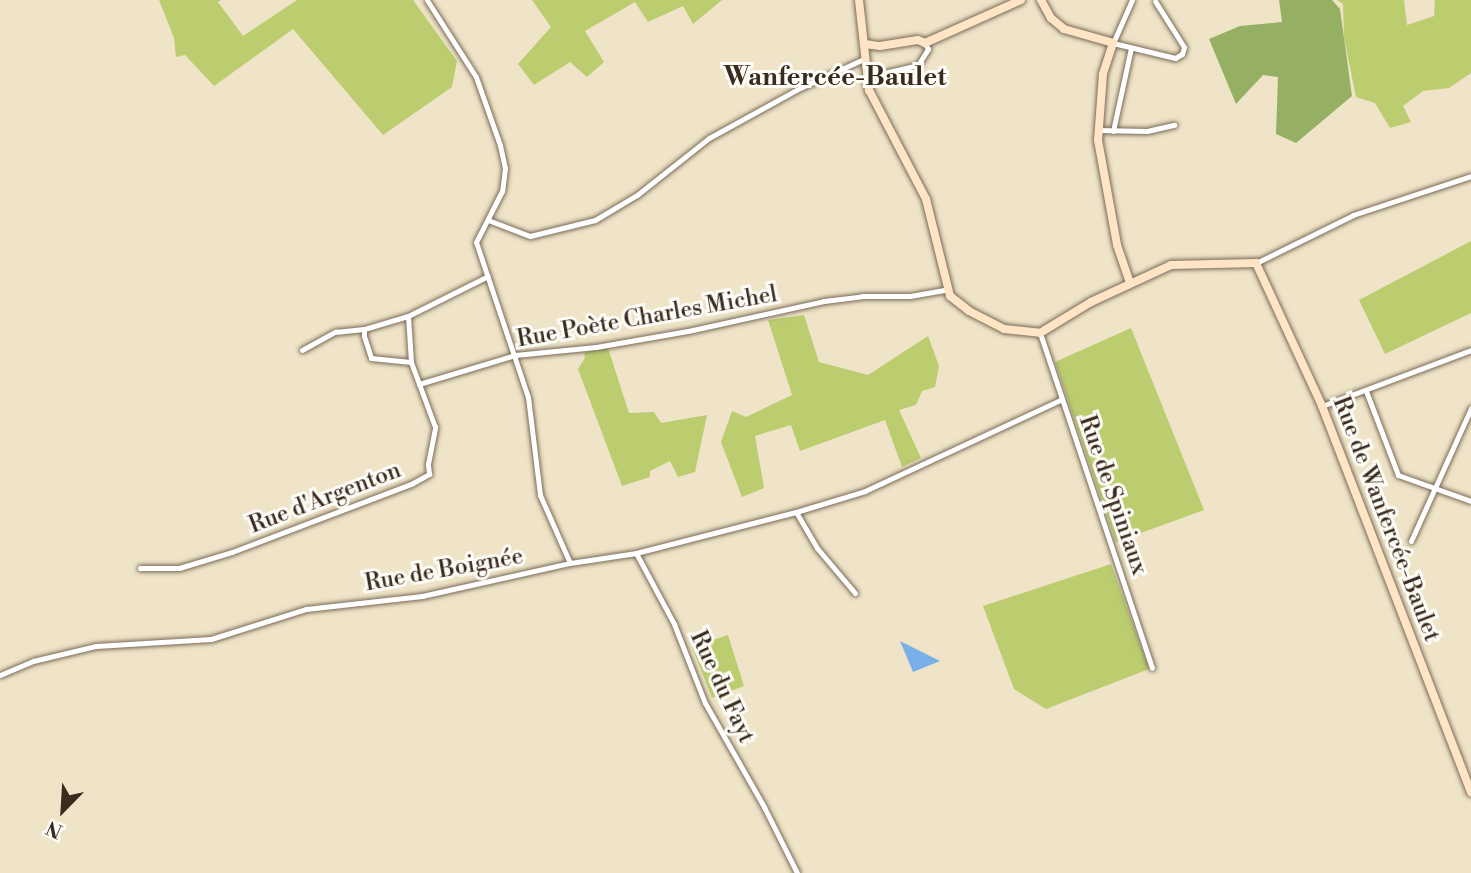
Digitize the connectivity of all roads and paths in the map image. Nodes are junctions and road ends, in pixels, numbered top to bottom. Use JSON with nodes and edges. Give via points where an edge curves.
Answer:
{"nodes":[{"id":1,"x":427,"y":0,"type":"edge"},
{"id":2,"x":859,"y":0,"type":"edge"},
{"id":3,"x":1021,"y":0,"type":"edge"},
{"id":4,"x":1041,"y":0,"type":"edge"},
{"id":5,"x":1132,"y":0,"type":"edge"},
{"id":6,"x":1156,"y":0,"type":"edge"},
{"id":7,"x":925,"y":43,"type":"junction"},
{"id":8,"x":1113,"y":43,"type":"junction"},
{"id":9,"x":865,"y":44,"type":"junction"},
{"id":10,"x":1131,"y":48,"type":"junction"},
{"id":11,"x":864,"y":59,"type":"junction"},
{"id":12,"x":866,"y":77,"type":"junction"},
{"id":13,"x":1174,"y":125,"type":"dead end"},
{"id":14,"x":1097,"y":130,"type":"junction"},
{"id":15,"x":1113,"y":131,"type":"junction"},
{"id":16,"x":1471,"y":176,"type":"edge"},
{"id":17,"x":488,"y":220,"type":"junction"},
{"id":18,"x":1256,"y":263,"type":"junction"},
{"id":19,"x":488,"y":276,"type":"junction"},
{"id":20,"x":1130,"y":282,"type":"junction"},
{"id":21,"x":948,"y":289,"type":"junction"},
{"id":22,"x":408,"y":316,"type":"junction"},
{"id":23,"x":364,"y":329,"type":"junction"},
{"id":24,"x":1040,"y":333,"type":"junction"},
{"id":25,"x":302,"y":350,"type":"dead end"},
{"id":26,"x":1471,"y":350,"type":"edge"},
{"id":27,"x":516,"y":355,"type":"junction"},
{"id":28,"x":411,"y":362,"type":"junction"},
{"id":29,"x":419,"y":384,"type":"junction"},
{"id":30,"x":1366,"y":391,"type":"junction"},
{"id":31,"x":1062,"y":399,"type":"junction"},
{"id":32,"x":1322,"y":406,"type":"junction"},
{"id":33,"x":1471,"y":408,"type":"edge"},
{"id":34,"x":1433,"y":489,"type":"junction"},
{"id":35,"x":1471,"y":501,"type":"edge"},
{"id":36,"x":796,"y":512,"type":"junction"},
{"id":37,"x":1411,"y":541,"type":"dead end"},
{"id":38,"x":636,"y":553,"type":"junction"},
{"id":39,"x":570,"y":563,"type":"junction"},
{"id":40,"x":140,"y":568,"type":"dead end"},
{"id":41,"x":855,"y":593,"type":"dead end"},
{"id":42,"x":1152,"y":668,"type":"dead end"},
{"id":43,"x":0,"y":675,"type":"edge"},
{"id":44,"x":1471,"y":792,"type":"edge"},
{"id":45,"x":797,"y":873,"type":"edge"}],
"edges":[{"from":1,"to":17,"type":"street","via":[[476,77],[496,133],[505,168],[502,191]]},
{"from":2,"to":9,"type":"main road"},
{"from":3,"to":7,"type":"main road"},
{"from":4,"to":8,"type":"main road","via":[[1064,29]]},
{"from":5,"to":8,"type":"street"},
{"from":6,"to":10,"type":"street","via":[[1182,42],[1182,54],[1175,58]]},
{"from":7,"to":9,"type":"main road"},
{"from":7,"to":12,"type":"street","via":[[925,57],[906,69]]},
{"from":8,"to":10,"type":"street"},
{"from":8,"to":14,"type":"main road","via":[[1103,74]]},
{"from":9,"to":11,"type":"main road"},
{"from":10,"to":15,"type":"street"},
{"from":11,"to":12,"type":"main road"},
{"from":11,"to":17,"type":"street","via":[[709,138],[637,195],[595,220],[530,236]]},
{"from":12,"to":21,"type":"main road","via":[[880,115],[926,199]]},
{"from":13,"to":15,"type":"street"},
{"from":14,"to":15,"type":"street"},
{"from":14,"to":20,"type":"main road","via":[[1115,236]]},
{"from":16,"to":18,"type":"street","via":[[1353,215]]},
{"from":17,"to":19,"type":"street","via":[[476,243]]},
{"from":18,"to":20,"type":"main road","via":[[1179,264]]},
{"from":18,"to":32,"type":"main road","name":"Rue de Wanfercée-Baulet"},
{"from":19,"to":22,"type":"street"},
{"from":19,"to":27,"type":"street"},
{"from":20,"to":24,"type":"main road"},
{"from":21,"to":24,"type":"main road","via":[[950,296],[990,323],[1017,333]]},
{"from":21,"to":27,"type":"street","name":"Rue Poète Charles Michel","via":[[824,301],[688,331]]},
{"from":22,"to":23,"type":"street"},
{"from":22,"to":28,"type":"street"},
{"from":23,"to":25,"type":"street","via":[[335,332]]},
{"from":23,"to":28,"type":"street","via":[[371,358]]},
{"from":24,"to":31,"type":"street","name":"Rue de Spiniaux"},
{"from":26,"to":30,"type":"street"},
{"from":27,"to":29,"type":"street","name":"Rue Poète Charles Michel"},
{"from":27,"to":39,"type":"street","via":[[528,397],[540,495]]},
{"from":28,"to":29,"type":"street"},
{"from":29,"to":40,"type":"street","name":"Rue d'Argenton","via":[[435,427],[429,474],[232,552],[179,568]]},
{"from":30,"to":32,"type":"street"},
{"from":30,"to":34,"type":"street","via":[[1398,475]]},
{"from":31,"to":36,"type":"street","name":"Rue de Boignée","via":[[865,491]]},
{"from":31,"to":42,"type":"street","name":"Rue de Spiniaux"},
{"from":32,"to":44,"type":"main road","name":"Rue de Wanfercée-Baulet"},
{"from":33,"to":34,"type":"street"},
{"from":34,"to":35,"type":"street"},
{"from":34,"to":37,"type":"street"},
{"from":36,"to":38,"type":"street","name":"Rue de Boignée"},
{"from":36,"to":41,"type":"street","via":[[817,548]]},
{"from":38,"to":39,"type":"street","name":"Rue de Boignée"},
{"from":38,"to":45,"type":"street","name":"Rue du Fayt","via":[[674,624],[705,703]]},
{"from":39,"to":43,"type":"street","name":"Rue de Boignée","via":[[422,596],[306,609],[211,639],[96,646],[33,661]]}]}
